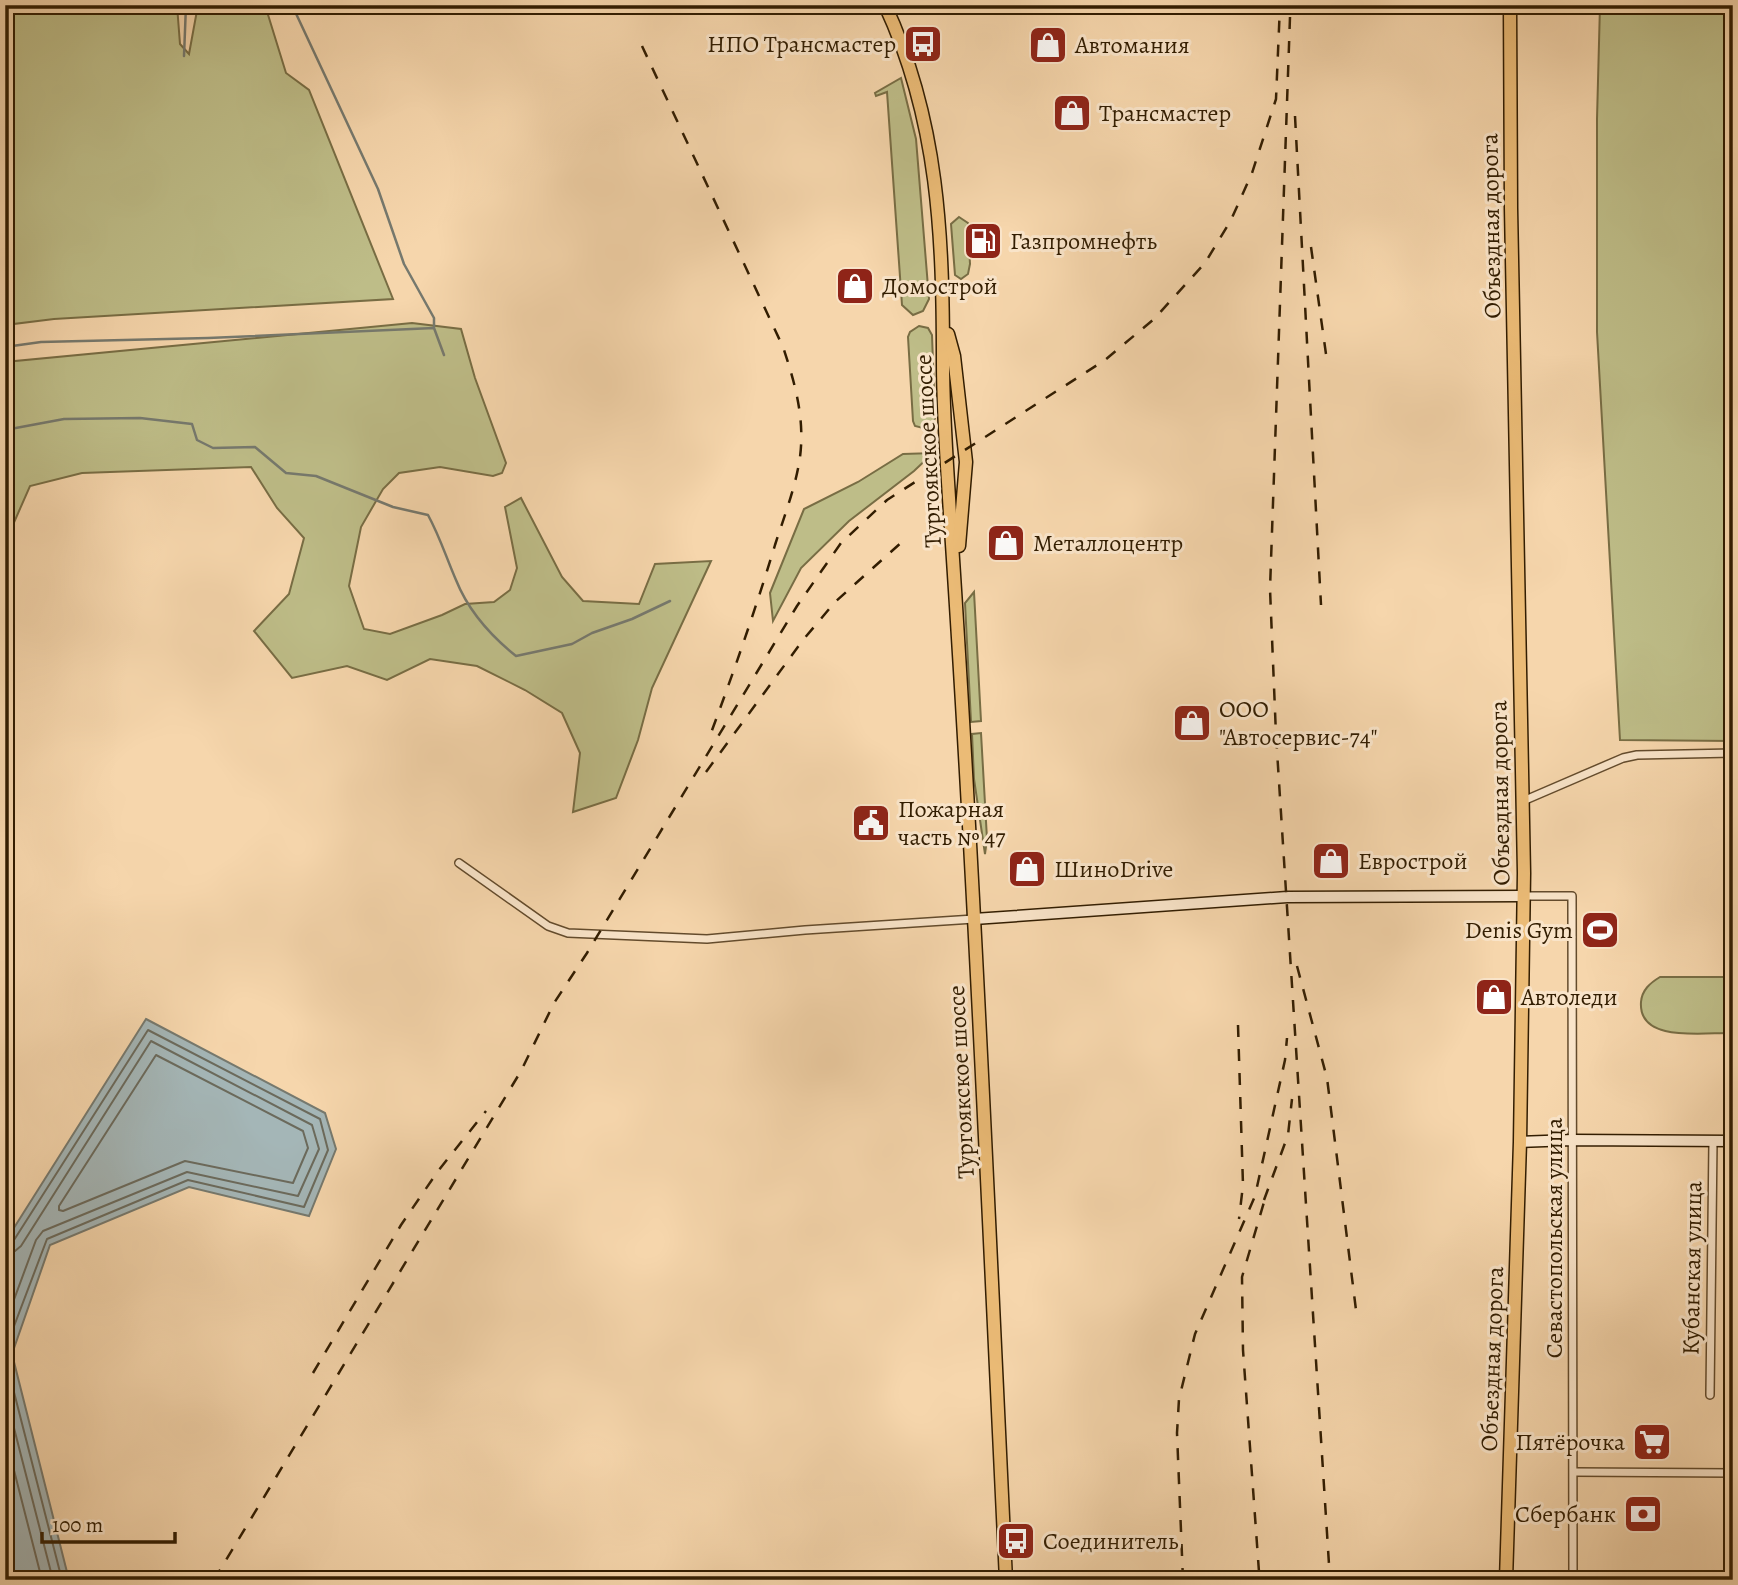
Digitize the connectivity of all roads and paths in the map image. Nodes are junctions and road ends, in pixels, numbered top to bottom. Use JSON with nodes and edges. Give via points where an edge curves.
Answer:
{"nodes":[{"id":1,"x":886,"y":5,"type":"edge"},
{"id":2,"x":1510,"y":5,"type":"edge"},
{"id":3,"x":944,"y":317,"type":"junction"},
{"id":4,"x":956,"y":583,"type":"junction"},
{"id":5,"x":1733,"y":753,"type":"edge"},
{"id":6,"x":1522,"y":800,"type":"junction"},
{"id":7,"x":459,"y":863,"type":"dead end"},
{"id":8,"x":1523,"y":896,"type":"junction"},
{"id":9,"x":974,"y":919,"type":"junction"},
{"id":10,"x":1573,"y":1140,"type":"junction"},
{"id":11,"x":1713,"y":1141,"type":"junction"},
{"id":12,"x":1733,"y":1141,"type":"edge"},
{"id":13,"x":1520,"y":1142,"type":"junction"},
{"id":14,"x":1710,"y":1395,"type":"dead end"},
{"id":15,"x":1574,"y":1472,"type":"junction"},
{"id":16,"x":1733,"y":1473,"type":"edge"},
{"id":17,"x":1006,"y":1580,"type":"edge"},
{"id":18,"x":1506,"y":1580,"type":"edge"},
{"id":19,"x":1573,"y":1580,"type":"edge"}],
"edges":[{"from":1,"to":3,"type":"main road","name":"Тургоякское шоссе","via":[[913,72],[927,125],[937,196]]},
{"from":2,"to":6,"type":"main road","name":"Объездная дорога"},
{"from":3,"to":4,"type":"main road","name":"Тургоякское шоссе","via":[[943,378]]},
{"from":3,"to":4,"type":"main road","name":"Тургоякское шоссе","via":[[954,356],[966,462]]},
{"from":4,"to":9,"type":"main road","name":"Тургоякское шоссе"},
{"from":5,"to":6,"type":"street","via":[[1623,758]]},
{"from":6,"to":8,"type":"main road","name":"Объездная дорога"},
{"from":7,"to":9,"type":"street","via":[[548,926],[568,933],[708,939]]},
{"from":8,"to":9,"type":"street","via":[[1287,897]]},
{"from":8,"to":10,"type":"street","name":"Севастопольская улица","via":[[1573,896]]},
{"from":8,"to":13,"type":"main road","name":"Объездная дорога"},
{"from":9,"to":17,"type":"main road","name":"Тургоякское шоссе"},
{"from":10,"to":11,"type":"street"},
{"from":10,"to":13,"type":"street"},
{"from":10,"to":15,"type":"street","name":"Севастопольская улица"},
{"from":11,"to":12,"type":"street"},
{"from":11,"to":14,"type":"street","name":"Кубанская улица"},
{"from":13,"to":18,"type":"main road","name":"Объездная дорога"},
{"from":15,"to":16,"type":"street"},
{"from":15,"to":19,"type":"street","name":"Севастопольская улица"}]}
